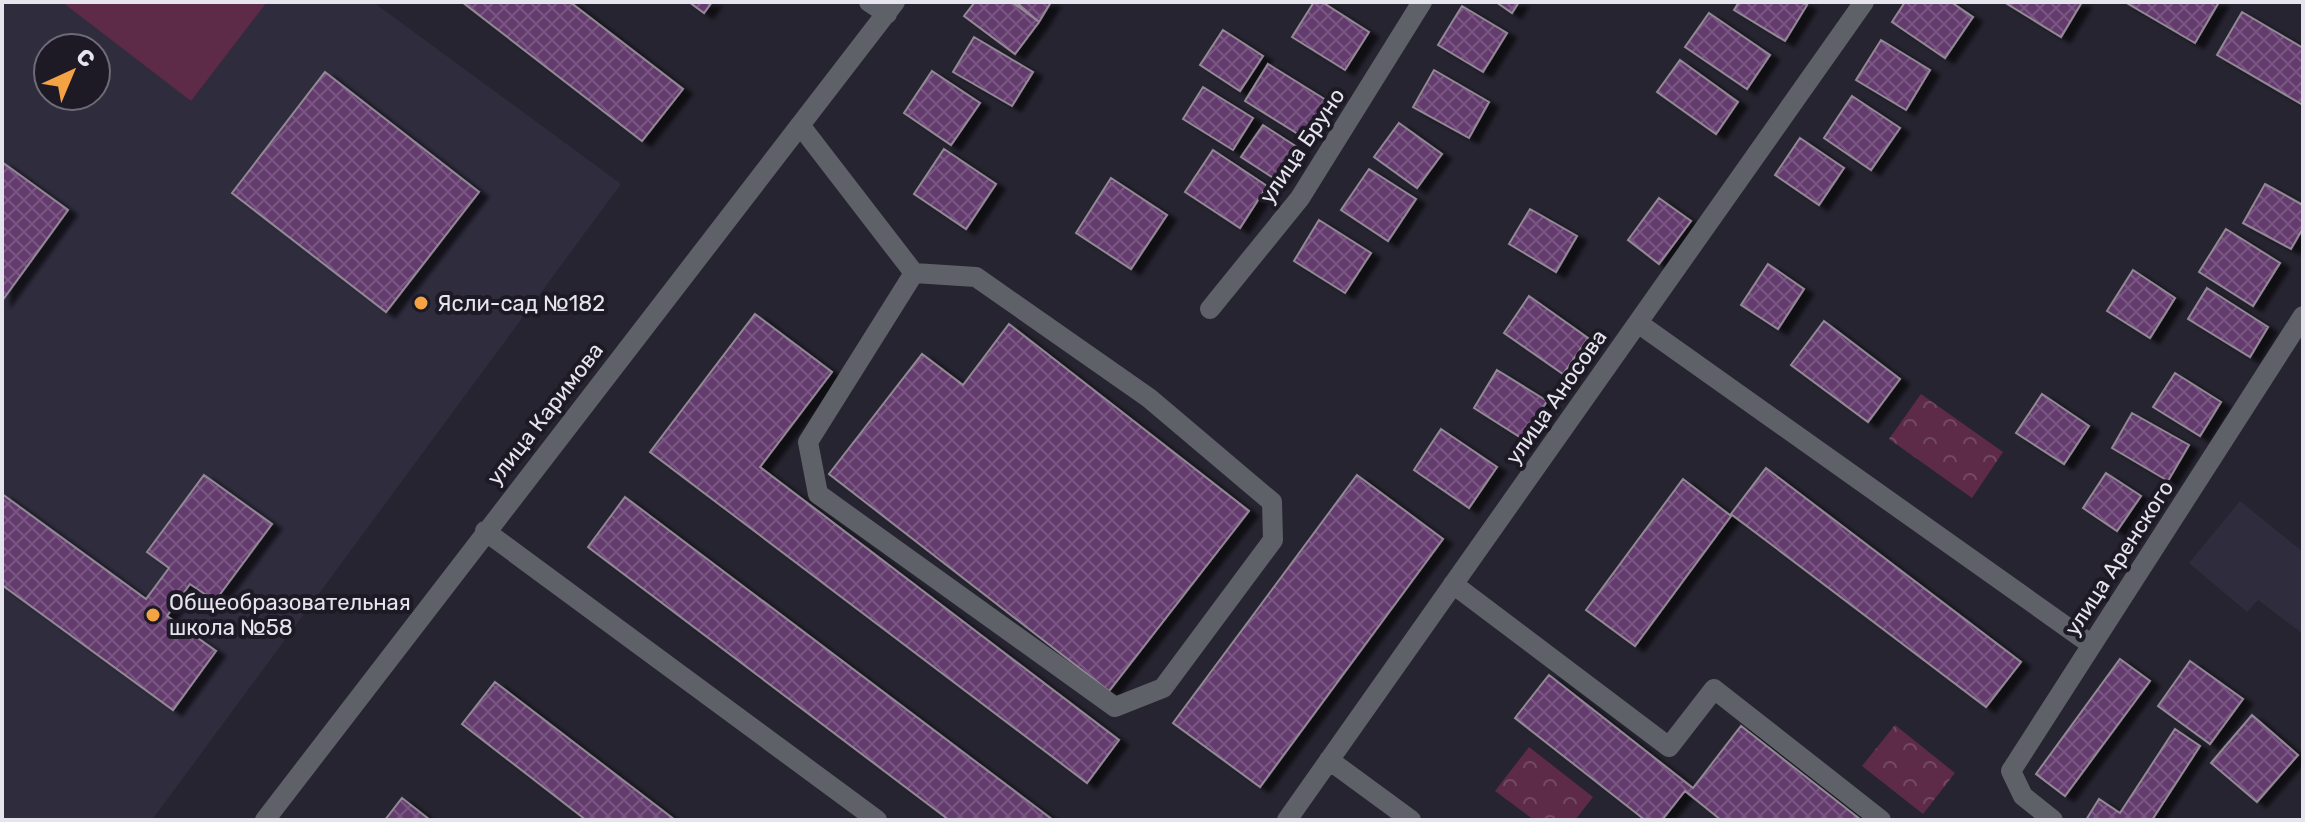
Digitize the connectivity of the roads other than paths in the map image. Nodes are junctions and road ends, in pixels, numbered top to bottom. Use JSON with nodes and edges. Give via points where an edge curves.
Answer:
{"nodes":[{"id":1,"x":869,"y":2,"type":"edge"},
{"id":2,"x":1422,"y":2,"type":"edge"},
{"id":3,"x":1864,"y":2,"type":"edge"},
{"id":4,"x":891,"y":8,"type":"edge"},
{"id":5,"x":800,"y":125,"type":"junction"},
{"id":6,"x":914,"y":273,"type":"junction"},
{"id":7,"x":1210,"y":309,"type":"dead end"},
{"id":8,"x":2303,"y":316,"type":"edge"},
{"id":9,"x":1638,"y":323,"type":"junction"},
{"id":10,"x":485,"y":531,"type":"junction"},
{"id":11,"x":1453,"y":584,"type":"junction"},
{"id":12,"x":2092,"y":645,"type":"junction"},
{"id":13,"x":1329,"y":760,"type":"junction"},
{"id":14,"x":265,"y":820,"type":"edge"},
{"id":15,"x":877,"y":820,"type":"edge"},
{"id":16,"x":1287,"y":820,"type":"edge"},
{"id":17,"x":1411,"y":820,"type":"edge"},
{"id":18,"x":1881,"y":820,"type":"edge"},
{"id":19,"x":2053,"y":820,"type":"edge"}],
"edges":[{"from":1,"to":4,"type":"street"},
{"from":2,"to":7,"type":"street","name":"улица Бруно","via":[[1300,198]]},
{"from":3,"to":9,"type":"street","name":"улица Аносова"},
{"from":4,"to":5,"type":"street","name":"улица Каримова"},
{"from":5,"to":6,"type":"street"},
{"from":5,"to":10,"type":"street","name":"улица Каримова"},
{"from":6,"to":6,"type":"street","via":[[976,277],[1149,398],[1272,502],[1273,540],[1163,688],[1115,707],[818,494],[808,442]]},
{"from":8,"to":12,"type":"street","name":"улица Аренского"},
{"from":9,"to":11,"type":"street","name":"улица Аносова"},
{"from":9,"to":12,"type":"street"},
{"from":10,"to":14,"type":"street","name":"улица Каримова"},
{"from":10,"to":15,"type":"street"},
{"from":11,"to":13,"type":"street","name":"улица Аносова"},
{"from":11,"to":18,"type":"street","via":[[1669,747],[1714,689]]},
{"from":12,"to":19,"type":"street","name":"улица Аренского","via":[[2011,771],[2023,796]]},
{"from":13,"to":16,"type":"street","name":"улица Аносова"},
{"from":13,"to":17,"type":"street"}]}
